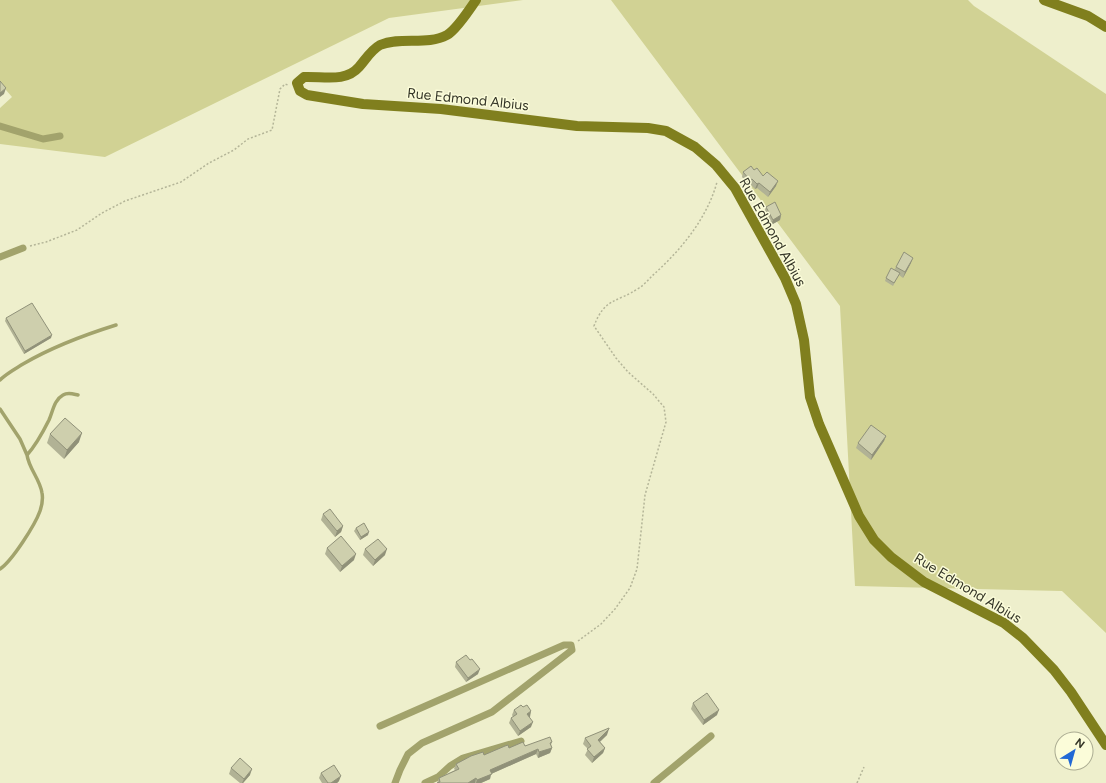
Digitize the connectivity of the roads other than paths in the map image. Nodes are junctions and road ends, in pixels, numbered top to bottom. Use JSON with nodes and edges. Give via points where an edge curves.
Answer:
{"nodes":[{"id":1,"x":476,"y":0,"type":"edge"},
{"id":2,"x":1044,"y":0,"type":"edge"},
{"id":3,"x":1106,"y":27,"type":"edge"},
{"id":4,"x":0,"y":126,"type":"edge"},
{"id":5,"x":60,"y":136,"type":"dead end"},
{"id":6,"x":23,"y":248,"type":"road end"},
{"id":7,"x":0,"y":258,"type":"edge"},
{"id":8,"x":116,"y":325,"type":"dead end"},
{"id":9,"x":0,"y":380,"type":"edge"},
{"id":10,"x":78,"y":395,"type":"dead end"},
{"id":11,"x":0,"y":409,"type":"edge"},
{"id":12,"x":28,"y":455,"type":"junction"},
{"id":13,"x":0,"y":569,"type":"edge"},
{"id":14,"x":380,"y":726,"type":"dead end"},
{"id":15,"x":711,"y":736,"type":"dead end"},
{"id":16,"x":521,"y":741,"type":"edge"},
{"id":17,"x":1106,"y":745,"type":"edge"},
{"id":18,"x":395,"y":783,"type":"edge"},
{"id":19,"x":425,"y":783,"type":"edge"},
{"id":20,"x":654,"y":783,"type":"edge"}],
"edges":[{"from":1,"to":17,"type":"main road","name":"Rue Edmond Albius","via":[[448,35],[434,40],[382,44],[374,48],[359,68],[347,76],[304,77],[297,83],[300,91],[307,95],[363,104],[448,109],[577,126],[648,128],[666,131],[695,147],[716,165],[735,188],[785,278],[796,304],[804,340],[810,397],[819,424],[859,516],[874,540],[891,557],[924,582],[1004,623],[1023,638],[1054,670]]},
{"from":2,"to":3,"type":"main road","via":[[1088,16]]},
{"from":4,"to":5,"type":"street","via":[[43,139]]},
{"from":6,"to":7,"type":"street"},
{"from":8,"to":9,"type":"lane","via":[[49,350]]},
{"from":10,"to":12,"type":"lane","via":[[62,395]]},
{"from":11,"to":12,"type":"lane"},
{"from":12,"to":13,"type":"lane","via":[[30,468],[42,492],[40,511],[9,562]]},
{"from":14,"to":18,"type":"street","via":[[564,645],[572,648],[492,712],[422,743],[408,754]]},
{"from":15,"to":20,"type":"street"},
{"from":16,"to":19,"type":"street","via":[[463,758],[438,777]]}]}
